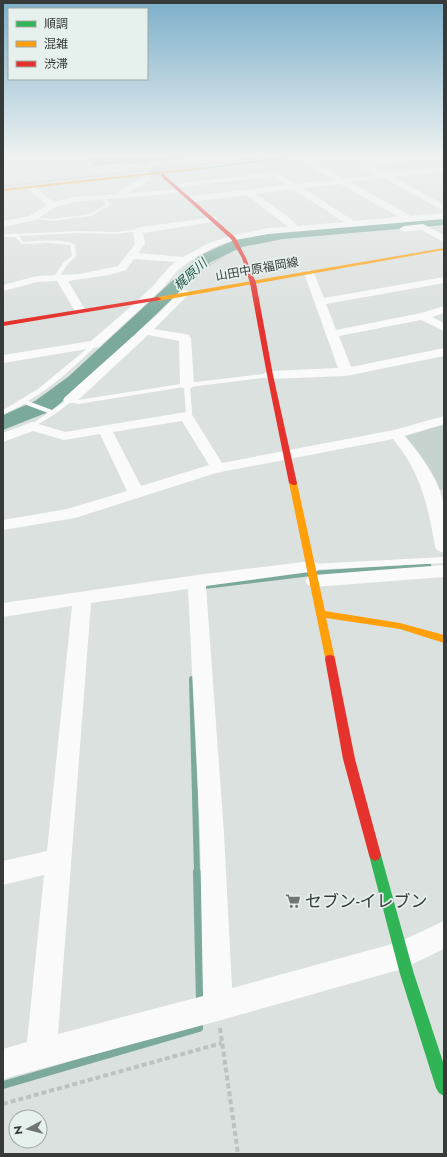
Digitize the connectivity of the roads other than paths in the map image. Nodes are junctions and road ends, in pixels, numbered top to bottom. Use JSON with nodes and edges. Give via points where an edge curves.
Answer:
{"nodes":[{"id":1,"x":44,"y":211,"type":"edge"},
{"id":2,"x":98,"y":211,"type":"edge"},
{"id":3,"x":205,"y":211,"type":"edge"},
{"id":4,"x":274,"y":211,"type":"edge"},
{"id":5,"x":333,"y":211,"type":"edge"},
{"id":6,"x":395,"y":211,"type":"edge"},
{"id":7,"x":444,"y":216,"type":"edge"},
{"id":8,"x":32,"y":218,"type":"junction"},
{"id":9,"x":213,"y":219,"type":"junction"},
{"id":10,"x":409,"y":219,"type":"junction"},
{"id":11,"x":3,"y":224,"type":"edge"},
{"id":12,"x":353,"y":224,"type":"junction"},
{"id":13,"x":444,"y":225,"type":"edge"},
{"id":14,"x":423,"y":227,"type":"junction"},
{"id":15,"x":296,"y":229,"type":"junction"},
{"id":16,"x":3,"y":230,"type":"edge"},
{"id":17,"x":140,"y":230,"type":"junction"},
{"id":18,"x":13,"y":234,"type":"junction"},
{"id":19,"x":3,"y":236,"type":"edge"},
{"id":20,"x":310,"y":237,"type":"dead end"},
{"id":21,"x":444,"y":239,"type":"edge"},
{"id":22,"x":236,"y":243,"type":"junction"},
{"id":23,"x":251,"y":245,"type":"dead end"},
{"id":24,"x":444,"y":249,"type":"edge"},
{"id":25,"x":132,"y":256,"type":"junction"},
{"id":26,"x":186,"y":260,"type":"junction"},
{"id":27,"x":309,"y":273,"type":"junction"},
{"id":28,"x":59,"y":278,"type":"junction"},
{"id":29,"x":442,"y":281,"type":"edge"},
{"id":30,"x":253,"y":283,"type":"junction"},
{"id":31,"x":3,"y":288,"type":"edge"},
{"id":32,"x":182,"y":294,"type":"junction"},
{"id":33,"x":149,"y":299,"type":"junction"},
{"id":34,"x":321,"y":302,"type":"junction"},
{"id":35,"x":444,"y":309,"type":"edge"},
{"id":36,"x":80,"y":311,"type":"junction"},
{"id":37,"x":422,"y":316,"type":"junction"},
{"id":38,"x":3,"y":324,"type":"edge"},
{"id":39,"x":444,"y":328,"type":"edge"},
{"id":40,"x":146,"y":331,"type":"junction"},
{"id":41,"x":332,"y":334,"type":"junction"},
{"id":42,"x":95,"y":344,"type":"junction"},
{"id":43,"x":444,"y":352,"type":"edge"},
{"id":44,"x":3,"y":359,"type":"edge"},
{"id":45,"x":346,"y":372,"type":"junction"},
{"id":46,"x":270,"y":375,"type":"junction"},
{"id":47,"x":187,"y":385,"type":"junction"},
{"id":48,"x":70,"y":400,"type":"junction"},
{"id":49,"x":25,"y":403,"type":"junction"},
{"id":50,"x":3,"y":413,"type":"edge"},
{"id":51,"x":52,"y":413,"type":"junction"},
{"id":52,"x":186,"y":416,"type":"junction"},
{"id":53,"x":444,"y":420,"type":"edge"},
{"id":54,"x":32,"y":426,"type":"junction"},
{"id":55,"x":104,"y":429,"type":"junction"},
{"id":56,"x":396,"y":434,"type":"junction"},
{"id":57,"x":3,"y":438,"type":"edge"},
{"id":58,"x":288,"y":455,"type":"junction"},
{"id":59,"x":218,"y":468,"type":"junction"},
{"id":60,"x":136,"y":492,"type":"junction"},
{"id":61,"x":3,"y":525,"type":"edge"},
{"id":62,"x":444,"y":547,"type":"edge"},
{"id":63,"x":444,"y":560,"type":"edge"},
{"id":64,"x":444,"y":572,"type":"edge"},
{"id":65,"x":312,"y":574,"type":"junction"},
{"id":66,"x":197,"y":581,"type":"junction"},
{"id":67,"x":82,"y":599,"type":"junction"},
{"id":68,"x":3,"y":610,"type":"edge"},
{"id":69,"x":321,"y":614,"type":"junction"},
{"id":70,"x":444,"y":639,"type":"edge"},
{"id":71,"x":59,"y":860,"type":"junction"},
{"id":72,"x":3,"y":873,"type":"edge"},
{"id":73,"x":444,"y":936,"type":"edge"},
{"id":74,"x":402,"y":955,"type":"junction"},
{"id":75,"x":222,"y":1015,"type":"junction"},
{"id":76,"x":41,"y":1054,"type":"junction"},
{"id":77,"x":3,"y":1064,"type":"edge"},
{"id":78,"x":444,"y":1088,"type":"edge"}],
"edges":[{"from":1,"to":8,"type":"street"},
{"from":2,"to":8,"type":"lane","via":[[91,215],[53,220]]},
{"from":3,"to":9,"type":"street"},
{"from":4,"to":15,"type":"street"},
{"from":5,"to":12,"type":"street"},
{"from":6,"to":10,"type":"street"},
{"from":7,"to":10,"type":"street"},
{"from":8,"to":11,"type":"street"},
{"from":9,"to":17,"type":"street"},
{"from":9,"to":22,"type":"street"},
{"from":10,"to":12,"type":"street"},
{"from":10,"to":14,"type":"street"},
{"from":12,"to":15,"type":"street"},
{"from":13,"to":14,"type":"street"},
{"from":14,"to":20,"type":"street"},
{"from":14,"to":21,"type":"street"},
{"from":15,"to":22,"type":"street","via":[[268,231]]},
{"from":16,"to":18,"type":"lane"},
{"from":17,"to":18,"type":"lane","via":[[115,233]]},
{"from":17,"to":25,"type":"street","via":[[140,244]]},
{"from":18,"to":19,"type":"lane"},
{"from":18,"to":28,"type":"lane","via":[[22,244],[71,244],[74,256],[65,264]]},
{"from":22,"to":23,"type":"street"},
{"from":22,"to":26,"type":"street","via":[[212,245]]},
{"from":22,"to":30,"type":"street"},
{"from":24,"to":27,"type":"street","name":"山田中原福岡線"},
{"from":25,"to":26,"type":"street"},
{"from":25,"to":28,"type":"street","via":[[122,268],[94,275]]},
{"from":26,"to":33,"type":"street","via":[[173,269]]},
{"from":27,"to":30,"type":"street","name":"山田中原福岡線"},
{"from":27,"to":34,"type":"street"},
{"from":28,"to":31,"type":"street","via":[[37,279]]},
{"from":28,"to":36,"type":"street"},
{"from":29,"to":34,"type":"street"},
{"from":30,"to":32,"type":"street","name":"山田中原福岡線"},
{"from":30,"to":46,"type":"street"},
{"from":32,"to":33,"type":"street","name":"山田中原福岡線"},
{"from":32,"to":40,"type":"street"},
{"from":33,"to":36,"type":"street","name":"山田中原福岡線"},
{"from":33,"to":42,"type":"street"},
{"from":34,"to":41,"type":"street"},
{"from":35,"to":37,"type":"street"},
{"from":36,"to":38,"type":"street","name":"山田中原福岡線"},
{"from":37,"to":39,"type":"street"},
{"from":37,"to":41,"type":"street"},
{"from":40,"to":47,"type":"street","via":[[185,338]]},
{"from":40,"to":48,"type":"street"},
{"from":41,"to":45,"type":"street"},
{"from":42,"to":44,"type":"street"},
{"from":42,"to":49,"type":"lane","via":[[64,373]]},
{"from":43,"to":45,"type":"street"},
{"from":45,"to":46,"type":"street"},
{"from":46,"to":47,"type":"lane"},
{"from":46,"to":58,"type":"street"},
{"from":47,"to":48,"type":"lane","via":[[78,402]]},
{"from":47,"to":52,"type":"lane","via":[[190,413]]},
{"from":48,"to":51,"type":"lane"},
{"from":49,"to":50,"type":"lane"},
{"from":49,"to":51,"type":"lane"},
{"from":51,"to":54,"type":"lane"},
{"from":52,"to":55,"type":"street"},
{"from":52,"to":59,"type":"street"},
{"from":53,"to":56,"type":"street"},
{"from":54,"to":55,"type":"street","via":[[64,436]]},
{"from":54,"to":57,"type":"street"},
{"from":55,"to":60,"type":"street"},
{"from":56,"to":58,"type":"street"},
{"from":56,"to":62,"type":"street","via":[[413,455],[429,484]]},
{"from":58,"to":59,"type":"street"},
{"from":58,"to":65,"type":"street"},
{"from":59,"to":60,"type":"street"},
{"from":60,"to":61,"type":"street","via":[[69,514]]},
{"from":63,"to":65,"type":"lane"},
{"from":64,"to":65,"type":"street"},
{"from":65,"to":66,"type":"street"},
{"from":65,"to":69,"type":"street"},
{"from":66,"to":67,"type":"street"},
{"from":66,"to":75,"type":"street"},
{"from":67,"to":68,"type":"street"},
{"from":67,"to":71,"type":"street"},
{"from":69,"to":70,"type":"street","via":[[380,622]]},
{"from":69,"to":74,"type":"street","via":[[349,759]]},
{"from":71,"to":72,"type":"street"},
{"from":71,"to":76,"type":"street"},
{"from":73,"to":74,"type":"street"},
{"from":74,"to":75,"type":"street"},
{"from":74,"to":78,"type":"street"},
{"from":75,"to":76,"type":"street"},
{"from":76,"to":77,"type":"street"}]}
